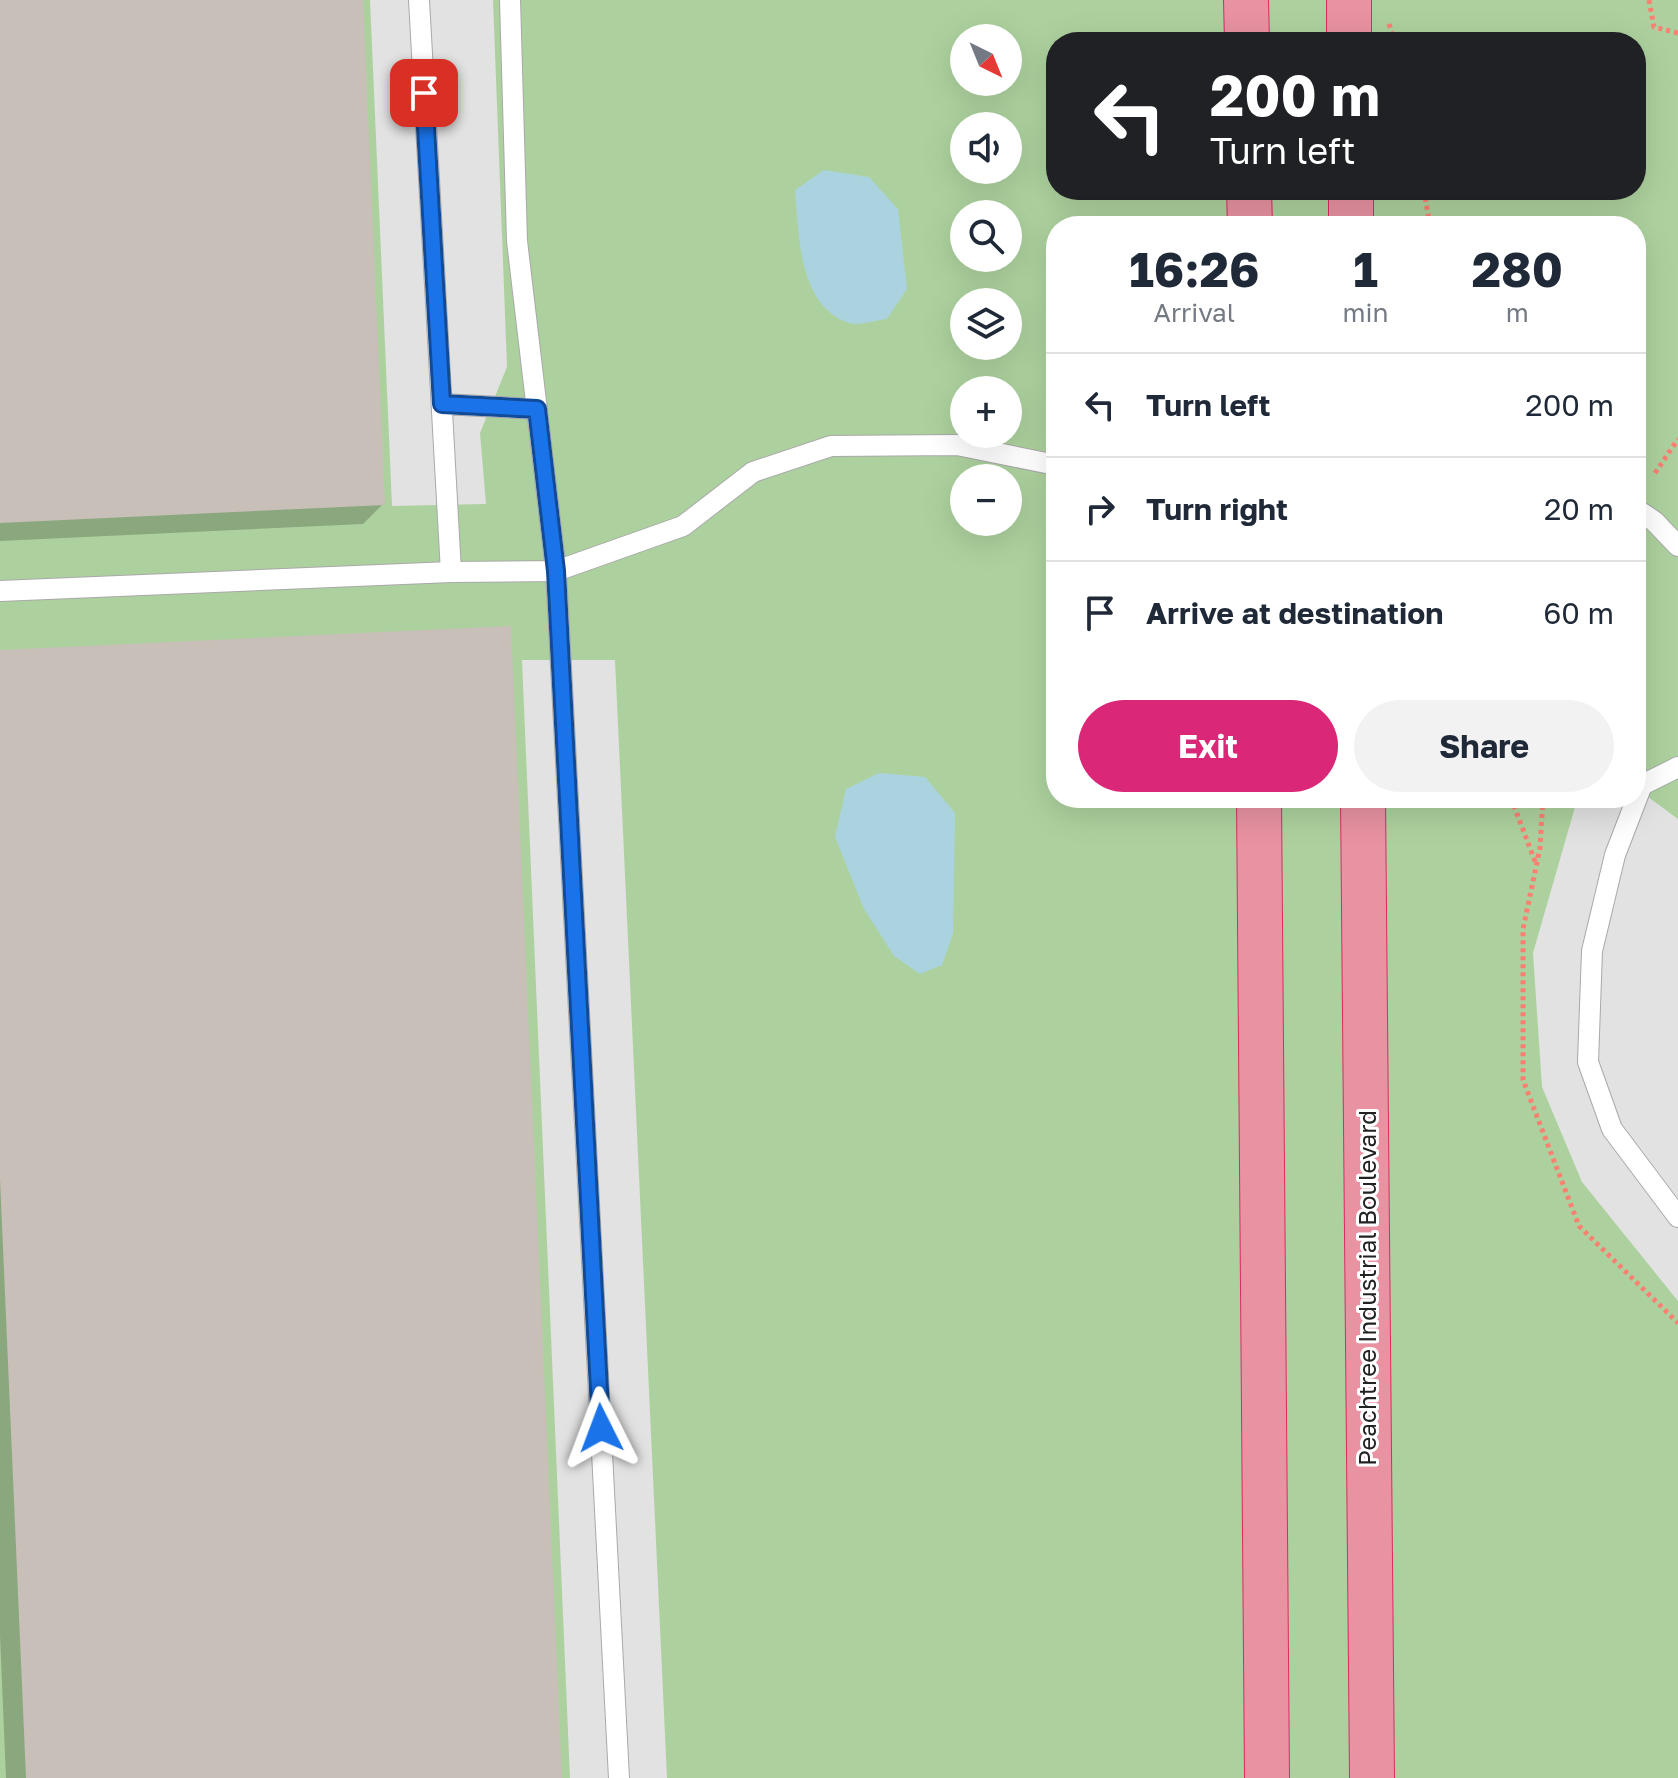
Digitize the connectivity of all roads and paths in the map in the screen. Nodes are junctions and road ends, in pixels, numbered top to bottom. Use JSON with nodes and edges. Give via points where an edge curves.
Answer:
{"nodes":[{"id":1,"x":419,"y":0,"type":"edge"},
{"id":2,"x":510,"y":0,"type":"edge"},
{"id":3,"x":1246,"y":0,"type":"edge"},
{"id":4,"x":1349,"y":0,"type":"edge"},
{"id":5,"x":1649,"y":0,"type":"edge"},
{"id":6,"x":1247,"y":32,"type":"edge"},
{"id":7,"x":1349,"y":32,"type":"edge"},
{"id":8,"x":1678,"y":33,"type":"edge"},
{"id":9,"x":442,"y":404,"type":"junction"},
{"id":10,"x":537,"y":409,"type":"junction"},
{"id":11,"x":1678,"y":439,"type":"edge"},
{"id":12,"x":1046,"y":462,"type":"edge"},
{"id":13,"x":1655,"y":473,"type":"dead end"},
{"id":14,"x":1646,"y":516,"type":"edge"},
{"id":15,"x":1678,"y":546,"type":"edge"},
{"id":16,"x":556,"y":571,"type":"junction"},
{"id":17,"x":451,"y":572,"type":"junction"},
{"id":18,"x":0,"y":591,"type":"edge"},
{"id":19,"x":1678,"y":767,"type":"edge"},
{"id":20,"x":1646,"y":783,"type":"edge"},
{"id":21,"x":1259,"y":808,"type":"edge"},
{"id":22,"x":1363,"y":808,"type":"edge"},
{"id":23,"x":1515,"y":808,"type":"edge"},
{"id":24,"x":1542,"y":808,"type":"edge"},
{"id":25,"x":1633,"y":808,"type":"edge"},
{"id":26,"x":1536,"y":865,"type":"junction"},
{"id":27,"x":1678,"y":1217,"type":"edge"},
{"id":28,"x":1678,"y":1323,"type":"edge"},
{"id":29,"x":619,"y":1778,"type":"edge"},
{"id":30,"x":1267,"y":1778,"type":"edge"},
{"id":31,"x":1372,"y":1778,"type":"edge"}],
"edges":[{"from":1,"to":9,"type":"lane"},
{"from":2,"to":10,"type":"lane","via":[[517,241]]},
{"from":3,"to":6,"type":"highway"},
{"from":4,"to":7,"type":"highway"},
{"from":5,"to":8,"type":"path","via":[[1654,27]]},
{"from":9,"to":10,"type":"lane"},
{"from":9,"to":17,"type":"lane"},
{"from":10,"to":16,"type":"lane"},
{"from":11,"to":13,"type":"path"},
{"from":12,"to":16,"type":"lane","via":[[957,445],[831,446],[753,472],[683,526]]},
{"from":14,"to":15,"type":"lane"},
{"from":16,"to":17,"type":"lane"},
{"from":16,"to":29,"type":"lane"},
{"from":17,"to":18,"type":"lane"},
{"from":19,"to":20,"type":"lane"},
{"from":21,"to":30,"type":"highway"},
{"from":22,"to":31,"type":"highway","name":"Peachtree Industrial Boulevard"},
{"from":23,"to":26,"type":"path"},
{"from":24,"to":26,"type":"path"},
{"from":25,"to":27,"type":"lane","via":[[1615,855],[1592,951],[1588,1062],[1612,1129]]},
{"from":26,"to":28,"type":"path","via":[[1523,929],[1523,1080],[1579,1226]]}]}
